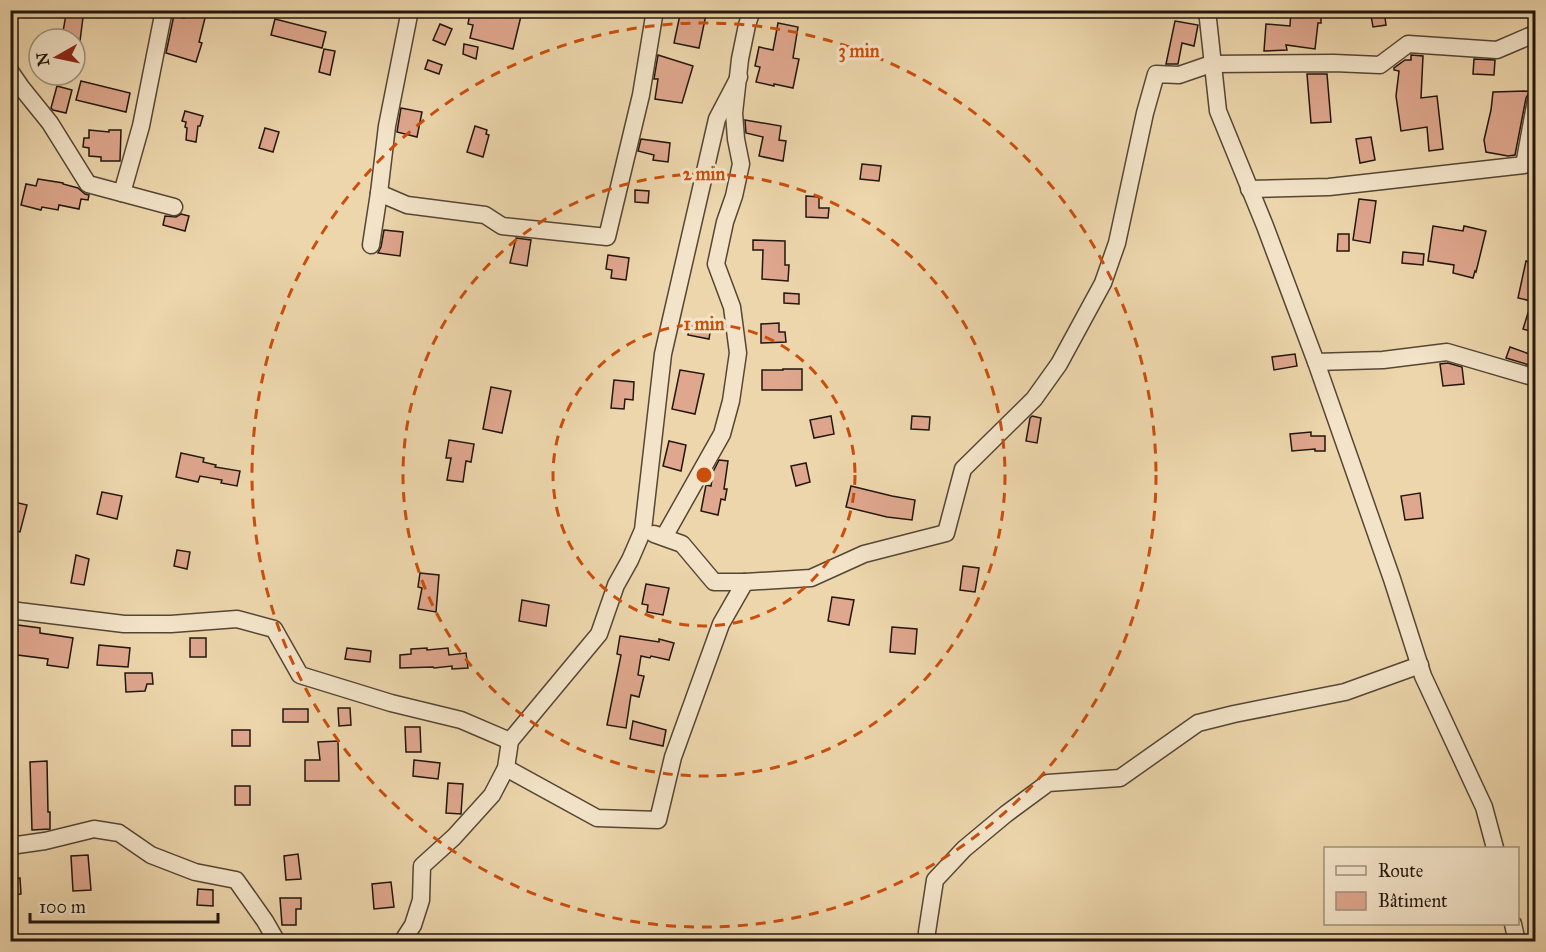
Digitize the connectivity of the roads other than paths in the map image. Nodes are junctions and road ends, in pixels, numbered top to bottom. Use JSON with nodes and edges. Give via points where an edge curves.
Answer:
{"nodes":[{"id":1,"x":164,"y":10,"type":"edge"},
{"id":2,"x":410,"y":10,"type":"edge"},
{"id":3,"x":655,"y":10,"type":"edge"},
{"id":4,"x":752,"y":10,"type":"edge"},
{"id":5,"x":1207,"y":10,"type":"edge"},
{"id":6,"x":1536,"y":35,"type":"edge"},
{"id":7,"x":1211,"y":64,"type":"junction"},
{"id":8,"x":10,"y":71,"type":"edge"},
{"id":9,"x":739,"y":77,"type":"junction"},
{"id":10,"x":1536,"y":100,"type":"edge"},
{"id":11,"x":1249,"y":189,"type":"junction"},
{"id":12,"x":122,"y":193,"type":"junction"},
{"id":13,"x":380,"y":193,"type":"junction"},
{"id":14,"x":174,"y":207,"type":"dead end"},
{"id":15,"x":371,"y":245,"type":"dead end"},
{"id":16,"x":1316,"y":362,"type":"junction"},
{"id":17,"x":1536,"y":378,"type":"edge"},
{"id":18,"x":643,"y":530,"type":"junction"},
{"id":19,"x":664,"y":537,"type":"junction"},
{"id":20,"x":745,"y":582,"type":"junction"},
{"id":21,"x":10,"y":610,"type":"edge"},
{"id":22,"x":1420,"y":665,"type":"junction"},
{"id":23,"x":510,"y":741,"type":"junction"},
{"id":24,"x":506,"y":768,"type":"junction"},
{"id":25,"x":10,"y":846,"type":"edge"},
{"id":26,"x":1494,"y":847,"type":"edge"},
{"id":27,"x":1513,"y":925,"type":"edge"},
{"id":28,"x":276,"y":942,"type":"edge"},
{"id":29,"x":402,"y":942,"type":"edge"},
{"id":30,"x":927,"y":942,"type":"edge"},
{"id":31,"x":1517,"y":942,"type":"edge"}],
"edges":[{"from":1,"to":12,"type":"street","via":[[141,126]]},
{"from":2,"to":13,"type":"street","via":[[387,126]]},
{"from":3,"to":13,"type":"street","via":[[641,95],[607,237],[502,226],[484,215],[407,206]]},
{"from":4,"to":9,"type":"street"},
{"from":5,"to":7,"type":"street"},
{"from":6,"to":7,"type":"street","via":[[1497,50],[1408,44],[1380,65]]},
{"from":7,"to":11,"type":"street","via":[[1218,111]]},
{"from":7,"to":20,"type":"street","via":[[1179,75],[1156,74],[1117,243],[1103,282],[1059,364],[1034,399],[963,469],[946,533],[864,554],[811,578]]},
{"from":8,"to":12,"type":"street","via":[[50,123],[88,184]]},
{"from":9,"to":18,"type":"street","via":[[717,119],[663,354]]},
{"from":9,"to":19,"type":"street","via":[[734,113],[741,164],[717,264],[732,307],[738,353],[731,401],[722,434]]},
{"from":10,"to":11,"type":"street","via":[[1524,165],[1329,188]]},
{"from":11,"to":16,"type":"street"},
{"from":12,"to":14,"type":"street"},
{"from":13,"to":15,"type":"street"},
{"from":16,"to":17,"type":"street","via":[[1383,360],[1447,352]]},
{"from":16,"to":22,"type":"street"},
{"from":18,"to":19,"type":"street"},
{"from":18,"to":23,"type":"street","via":[[616,585],[599,634]]},
{"from":19,"to":20,"type":"street","via":[[682,544],[714,582]]},
{"from":20,"to":24,"type":"street","via":[[721,624],[673,757],[658,820],[597,818]]},
{"from":21,"to":23,"type":"street","via":[[124,624],[237,619],[274,629],[300,675],[461,720]]},
{"from":22,"to":26,"type":"street","via":[[1484,807]]},
{"from":22,"to":30,"type":"street","via":[[1345,692],[1198,723],[1120,778],[1048,783],[964,849],[935,880]]},
{"from":23,"to":24,"type":"street"},
{"from":24,"to":29,"type":"street","via":[[492,795],[422,866],[421,900],[413,925]]},
{"from":25,"to":28,"type":"street","via":[[94,829],[119,832],[151,855],[195,872],[236,880]]},
{"from":27,"to":31,"type":"street"}]}
